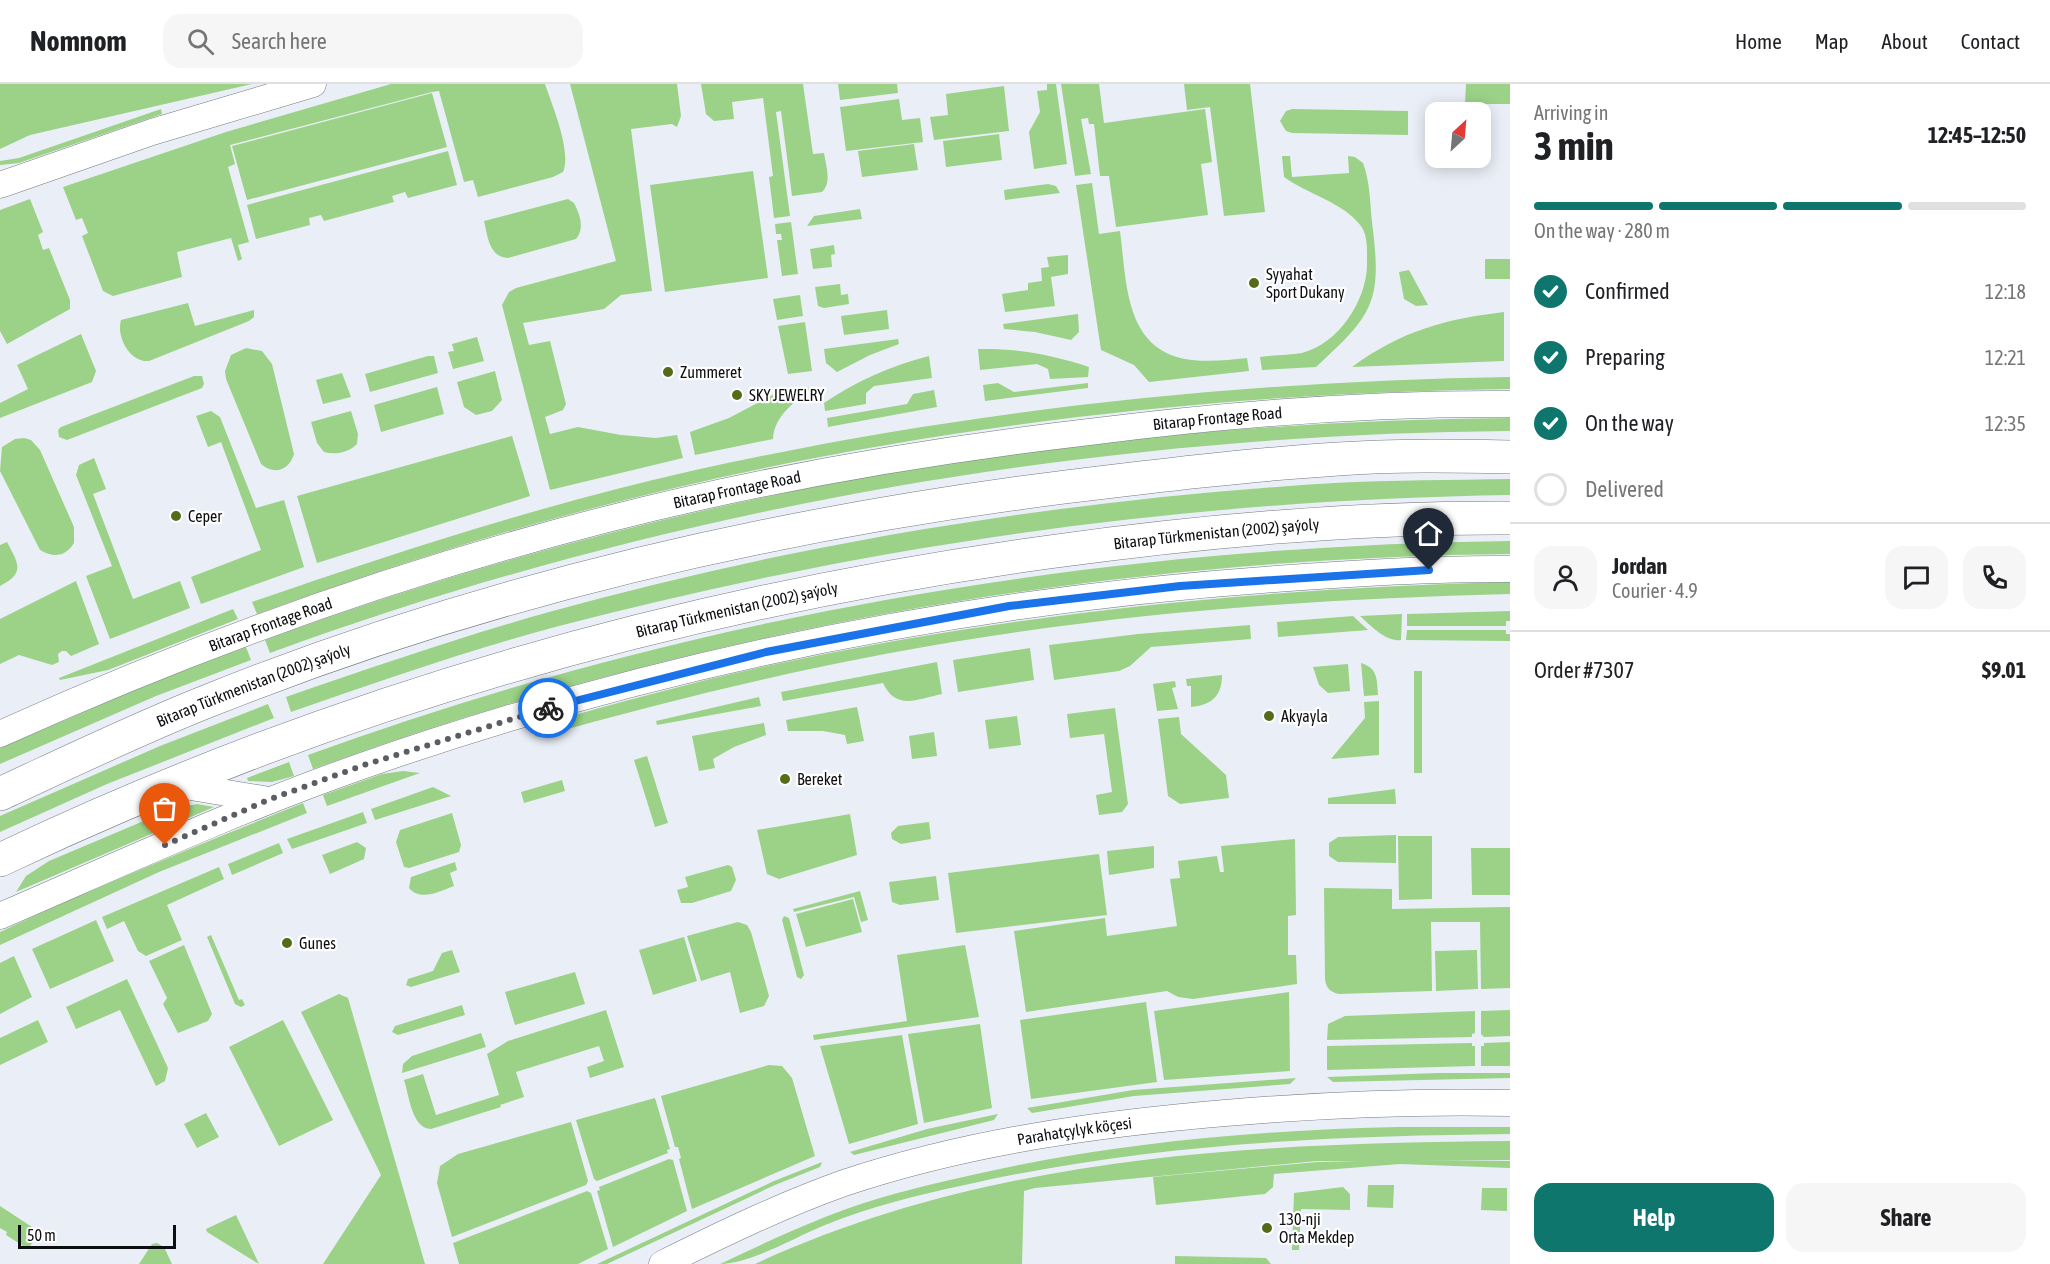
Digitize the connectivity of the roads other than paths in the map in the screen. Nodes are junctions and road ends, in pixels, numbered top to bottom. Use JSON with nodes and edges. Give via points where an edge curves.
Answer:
{"nodes":[{"id":1,"x":313,"y":84,"type":"edge"},
{"id":2,"x":0,"y":185,"type":"edge"},
{"id":3,"x":1510,"y":404,"type":"edge"},
{"id":4,"x":1510,"y":457,"type":"edge"},
{"id":5,"x":1510,"y":518,"type":"edge"},
{"id":6,"x":1510,"y":569,"type":"edge"},
{"id":7,"x":0,"y":734,"type":"edge"},
{"id":8,"x":173,"y":784,"type":"junction"},
{"id":9,"x":0,"y":794,"type":"edge"},
{"id":10,"x":268,"y":800,"type":"junction"},
{"id":11,"x":3,"y":864,"type":"edge"},
{"id":12,"x":0,"y":916,"type":"edge"},
{"id":13,"x":1510,"y":1103,"type":"edge"},
{"id":14,"x":662,"y":1264,"type":"edge"}],
"edges":[{"from":1,"to":2,"type":"street","via":[[152,132]]},
{"from":3,"to":7,"type":"street","name":"Bitarap Frontage Road","via":[[1340,407],[1125,427],[854,465],[718,494],[596,522],[417,574],[191,653]]},
{"from":4,"to":9,"type":"main road","name":"Bitarap Türkmenistan (2002) şaýoly","via":[[1340,459],[1132,479],[858,517],[732,543],[526,593],[331,657],[211,700]]},
{"from":5,"to":8,"type":"main road","name":"Bitarap Türkmenistan (2002) şaýoly","via":[[1385,521],[1137,540],[879,578],[635,630],[543,655],[348,717]]},
{"from":6,"to":10,"type":"street","via":[[1365,572],[1142,590],[1009,606],[882,629],[766,652],[560,704],[364,765]]},
{"from":8,"to":10,"type":"street"},
{"from":8,"to":11,"type":"main road","name":"Bitarap Türkmenistan (2002) şaýoly"},
{"from":10,"to":12,"type":"street"},
{"from":13,"to":14,"type":"street","name":"Parahatçylyk köçesi","via":[[1312,1106],[1091,1127],[991,1144],[843,1184]]}]}
